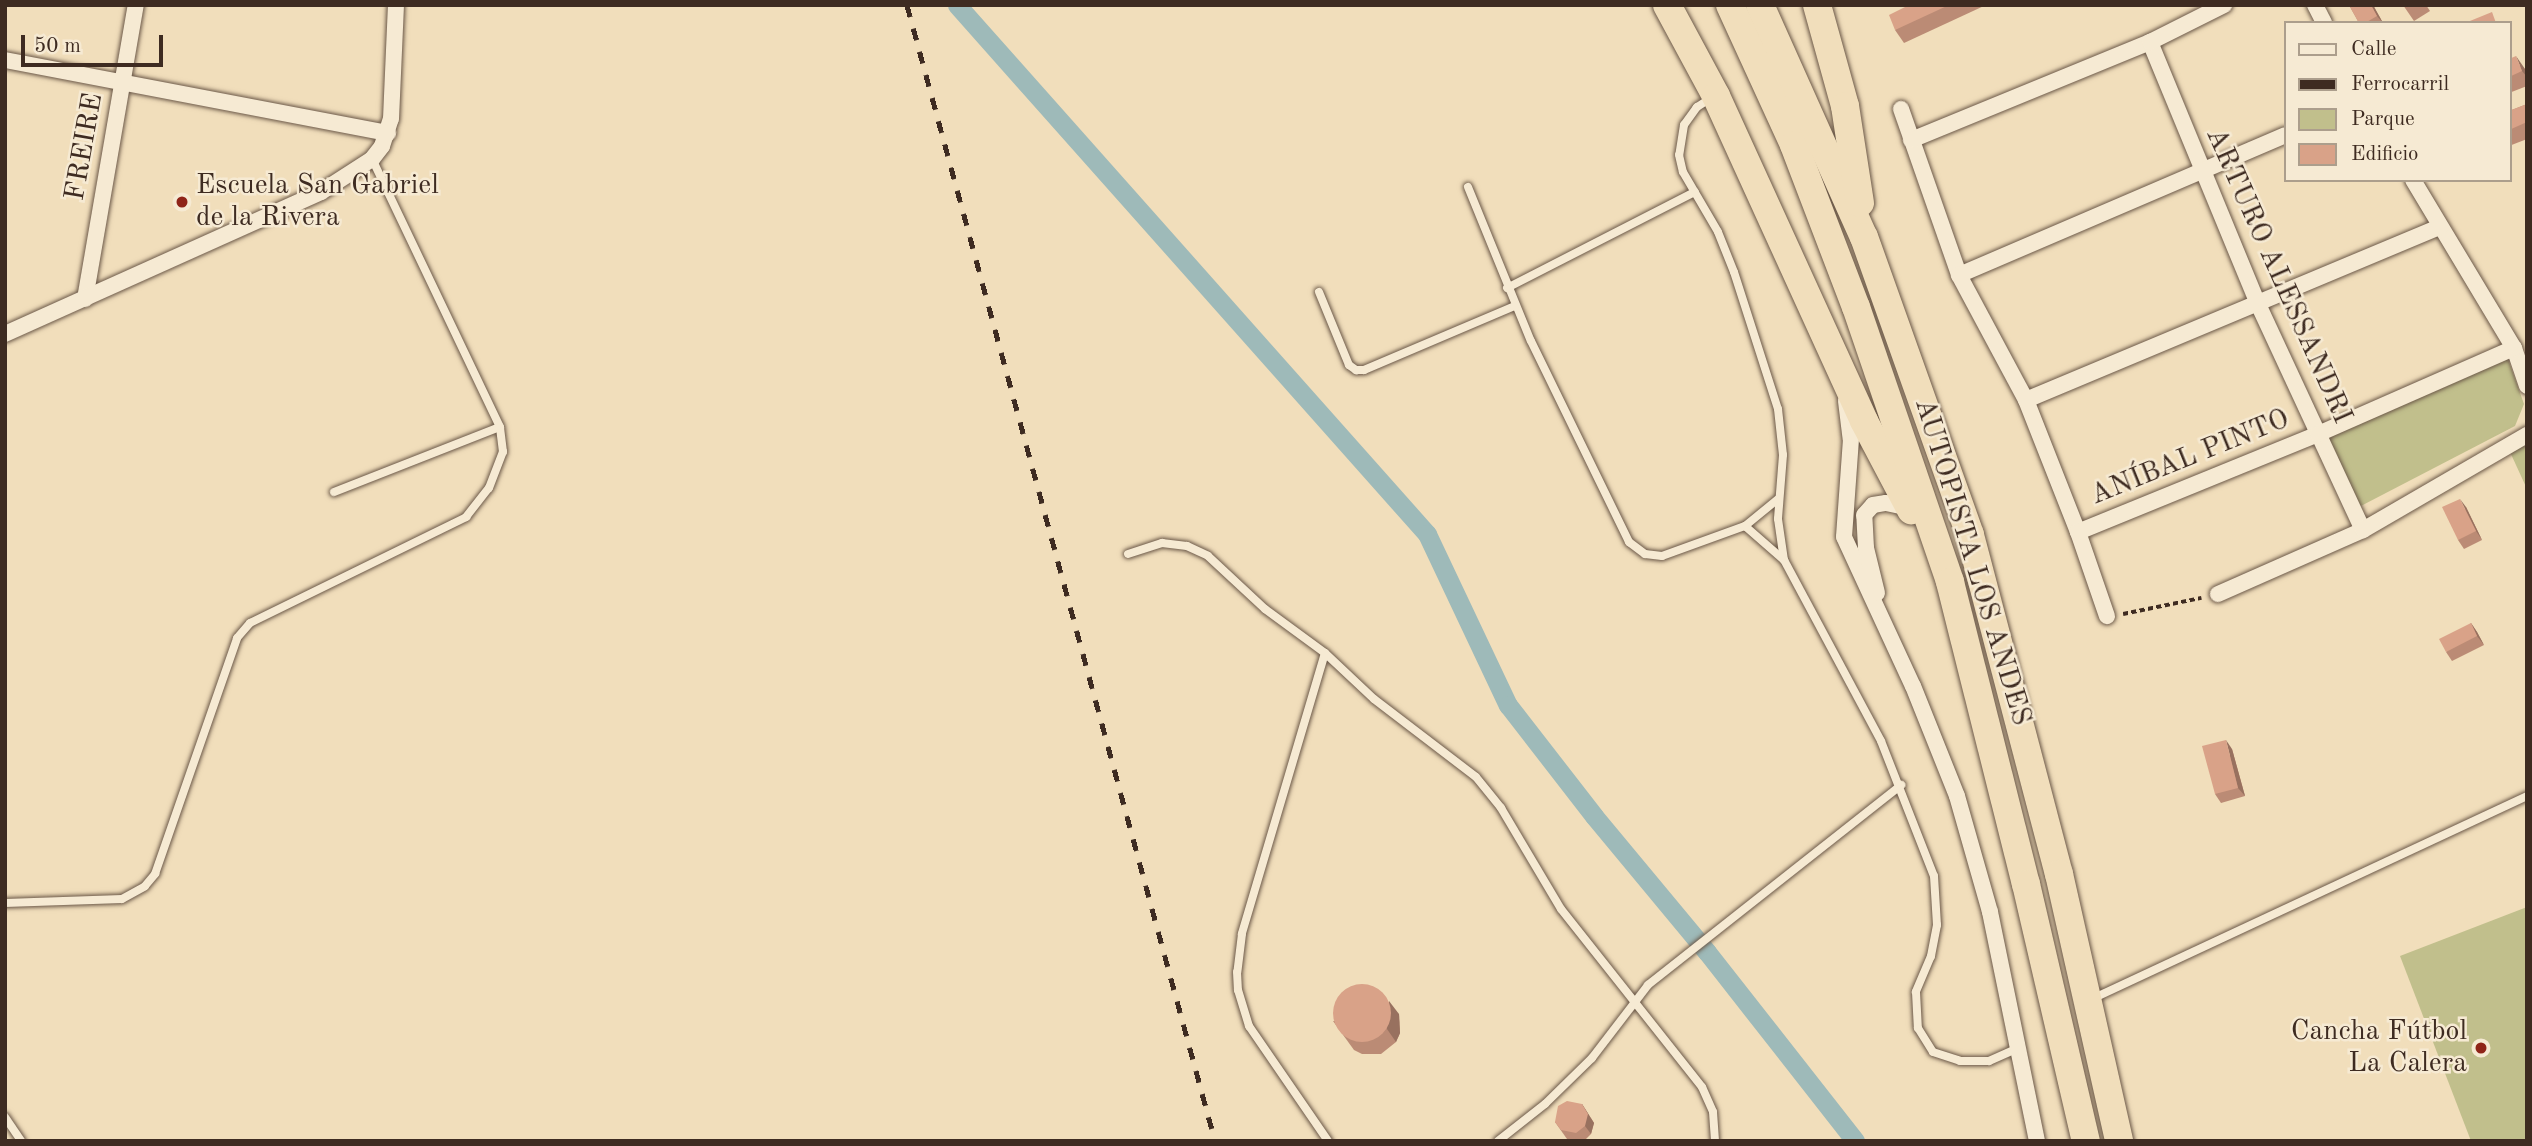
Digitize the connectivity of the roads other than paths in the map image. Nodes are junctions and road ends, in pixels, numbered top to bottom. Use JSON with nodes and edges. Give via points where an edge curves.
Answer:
{"nodes":[{"id":1,"x":136,"y":5,"type":"edge"},
{"id":2,"x":396,"y":5,"type":"edge"},
{"id":3,"x":1667,"y":5,"type":"edge"},
{"id":4,"x":1730,"y":5,"type":"edge"},
{"id":5,"x":1760,"y":5,"type":"edge"},
{"id":6,"x":1817,"y":5,"type":"edge"},
{"id":7,"x":2224,"y":5,"type":"edge"},
{"id":8,"x":2315,"y":5,"type":"edge"},
{"id":9,"x":2323,"y":21,"type":"edge"},
{"id":10,"x":2150,"y":41,"type":"junction"},
{"id":11,"x":5,"y":60,"type":"edge"},
{"id":12,"x":123,"y":82,"type":"junction"},
{"id":13,"x":1716,"y":96,"type":"junction"},
{"id":14,"x":1901,"y":108,"type":"dead end"},
{"id":15,"x":388,"y":133,"type":"junction"},
{"id":16,"x":2284,"y":135,"type":"edge"},
{"id":17,"x":1911,"y":140,"type":"junction"},
{"id":18,"x":372,"y":159,"type":"junction"},
{"id":19,"x":2202,"y":169,"type":"junction"},
{"id":20,"x":2414,"y":182,"type":"edge"},
{"id":21,"x":1468,"y":187,"type":"dead end"},
{"id":22,"x":1695,"y":192,"type":"junction"},
{"id":23,"x":2440,"y":228,"type":"junction"},
{"id":24,"x":1864,"y":237,"type":"junction"},
{"id":25,"x":1959,"y":275,"type":"junction"},
{"id":26,"x":1507,"y":288,"type":"junction"},
{"id":27,"x":1319,"y":292,"type":"dead end"},
{"id":28,"x":85,"y":299,"type":"junction"},
{"id":29,"x":2258,"y":304,"type":"junction"},
{"id":30,"x":1515,"y":306,"type":"junction"},
{"id":31,"x":5,"y":334,"type":"edge"},
{"id":32,"x":2514,"y":348,"type":"junction"},
{"id":33,"x":1842,"y":374,"type":"junction"},
{"id":34,"x":2527,"y":386,"type":"edge"},
{"id":35,"x":2026,"y":400,"type":"junction"},
{"id":36,"x":500,"y":427,"type":"junction"},
{"id":37,"x":2318,"y":433,"type":"junction"},
{"id":38,"x":2527,"y":435,"type":"edge"},
{"id":39,"x":334,"y":492,"type":"dead end"},
{"id":40,"x":1778,"y":499,"type":"junction"},
{"id":41,"x":1909,"y":508,"type":"junction"},
{"id":42,"x":1745,"y":526,"type":"junction"},
{"id":43,"x":2363,"y":530,"type":"junction"},
{"id":44,"x":2078,"y":532,"type":"junction"},
{"id":45,"x":1128,"y":554,"type":"dead end"},
{"id":46,"x":1784,"y":560,"type":"junction"},
{"id":47,"x":1950,"y":582,"type":"junction"},
{"id":48,"x":2218,"y":594,"type":"road end"},
{"id":49,"x":2107,"y":616,"type":"road end"},
{"id":50,"x":1887,"y":633,"type":"junction"},
{"id":51,"x":1325,"y":653,"type":"junction"},
{"id":52,"x":1901,"y":785,"type":"junction"},
{"id":53,"x":2527,"y":796,"type":"edge"},
{"id":54,"x":5,"y":903,"type":"edge"},
{"id":55,"x":1634,"y":999,"type":"junction"},
{"id":56,"x":2089,"y":1001,"type":"junction"},
{"id":57,"x":2018,"y":1048,"type":"junction"},
{"id":58,"x":5,"y":1117,"type":"edge"},
{"id":59,"x":21,"y":1141,"type":"edge"},
{"id":60,"x":1328,"y":1141,"type":"edge"},
{"id":61,"x":1498,"y":1141,"type":"edge"},
{"id":62,"x":1714,"y":1141,"type":"edge"},
{"id":63,"x":2037,"y":1141,"type":"edge"},
{"id":64,"x":2086,"y":1141,"type":"edge"},
{"id":65,"x":2119,"y":1141,"type":"edge"}],
"edges":[{"from":1,"to":12,"type":"street","name":"FREIRE"},
{"from":2,"to":15,"type":"street"},
{"from":3,"to":13,"type":"highway"},
{"from":4,"to":47,"type":"highway","name":"AUTOPISTA LOS ANDES","via":[[1794,145]]},
{"from":5,"to":24,"type":"highway","name":"AUTOPISTA LOS ANDES"},
{"from":6,"to":24,"type":"highway","via":[[1845,106]]},
{"from":7,"to":10,"type":"street"},
{"from":8,"to":9,"type":"street"},
{"from":10,"to":17,"type":"street"},
{"from":10,"to":19,"type":"street","name":"ARTURO ALESSANDRI"},
{"from":11,"to":12,"type":"street"},
{"from":12,"to":15,"type":"street"},
{"from":12,"to":28,"type":"street","name":"FREIRE"},
{"from":13,"to":22,"type":"lane","via":[[1690,115],[1680,135],[1681,164]]},
{"from":13,"to":33,"type":"highway"},
{"from":14,"to":17,"type":"street"},
{"from":15,"to":18,"type":"street"},
{"from":16,"to":19,"type":"street"},
{"from":17,"to":25,"type":"street"},
{"from":18,"to":28,"type":"street","via":[[321,192]]},
{"from":18,"to":36,"type":"lane"},
{"from":19,"to":25,"type":"street"},
{"from":19,"to":29,"type":"street","name":"ARTURO ALESSANDRI"},
{"from":20,"to":23,"type":"street"},
{"from":21,"to":26,"type":"lane"},
{"from":22,"to":26,"type":"lane"},
{"from":22,"to":40,"type":"lane","via":[[1734,272],[1778,409],[1783,456]]},
{"from":23,"to":29,"type":"street"},
{"from":23,"to":32,"type":"street"},
{"from":24,"to":56,"type":"highway","name":"AUTOPISTA LOS ANDES","via":[[1970,536],[2028,748]]},
{"from":25,"to":35,"type":"street"},
{"from":26,"to":30,"type":"lane"},
{"from":27,"to":30,"type":"lane","via":[[1349,365],[1356,370]]},
{"from":28,"to":31,"type":"street"},
{"from":29,"to":35,"type":"street"},
{"from":29,"to":37,"type":"street","name":"ARTURO ALESSANDRI"},
{"from":30,"to":42,"type":"lane","via":[[1634,547],[1662,556]]},
{"from":32,"to":34,"type":"street"},
{"from":32,"to":37,"type":"street","name":"ANÍBAL PINTO"},
{"from":33,"to":41,"type":"highway"},
{"from":33,"to":50,"type":"street","via":[[1851,439],[1844,537]]},
{"from":35,"to":44,"type":"street"},
{"from":36,"to":39,"type":"lane"},
{"from":36,"to":54,"type":"lane","via":[[503,452],[489,488],[466,517],[250,623],[237,638],[155,874],[145,886],[122,899]]},
{"from":37,"to":43,"type":"street","name":"ARTURO ALESSANDRI"},
{"from":37,"to":44,"type":"street","name":"ANÍBAL PINTO"},
{"from":38,"to":43,"type":"street"},
{"from":40,"to":42,"type":"lane"},
{"from":40,"to":46,"type":"lane"},
{"from":41,"to":47,"type":"highway"},
{"from":41,"to":50,"type":"street","via":[[1886,503],[1873,505],[1864,514],[1866,548]]},
{"from":42,"to":46,"type":"lane"},
{"from":43,"to":48,"type":"street"},
{"from":44,"to":49,"type":"street"},
{"from":45,"to":51,"type":"lane","via":[[1163,543],[1198,550],[1265,609]]},
{"from":46,"to":52,"type":"lane"},
{"from":47,"to":64,"type":"highway","name":"AUTOPISTA LOS ANDES"},
{"from":50,"to":57,"type":"street","via":[[1927,719],[1960,807],[1990,912]]},
{"from":51,"to":55,"type":"lane","via":[[1374,699],[1476,776],[1501,808],[1561,909]]},
{"from":51,"to":60,"type":"lane","via":[[1242,934],[1237,972],[1249,1026]]},
{"from":52,"to":55,"type":"lane","via":[[1662,972]]},
{"from":52,"to":57,"type":"lane","via":[[1934,876],[1938,909],[1933,948],[1916,992],[1918,1028],[1933,1052],[1960,1061],[1989,1060]]},
{"from":53,"to":56,"type":"lane"},
{"from":55,"to":61,"type":"lane","via":[[1585,1066]]},
{"from":55,"to":62,"type":"lane","via":[[1702,1087],[1713,1112]]},
{"from":56,"to":65,"type":"highway","name":"AUTOPISTA LOS ANDES"},
{"from":57,"to":63,"type":"street"},
{"from":58,"to":59,"type":"lane"}]}
